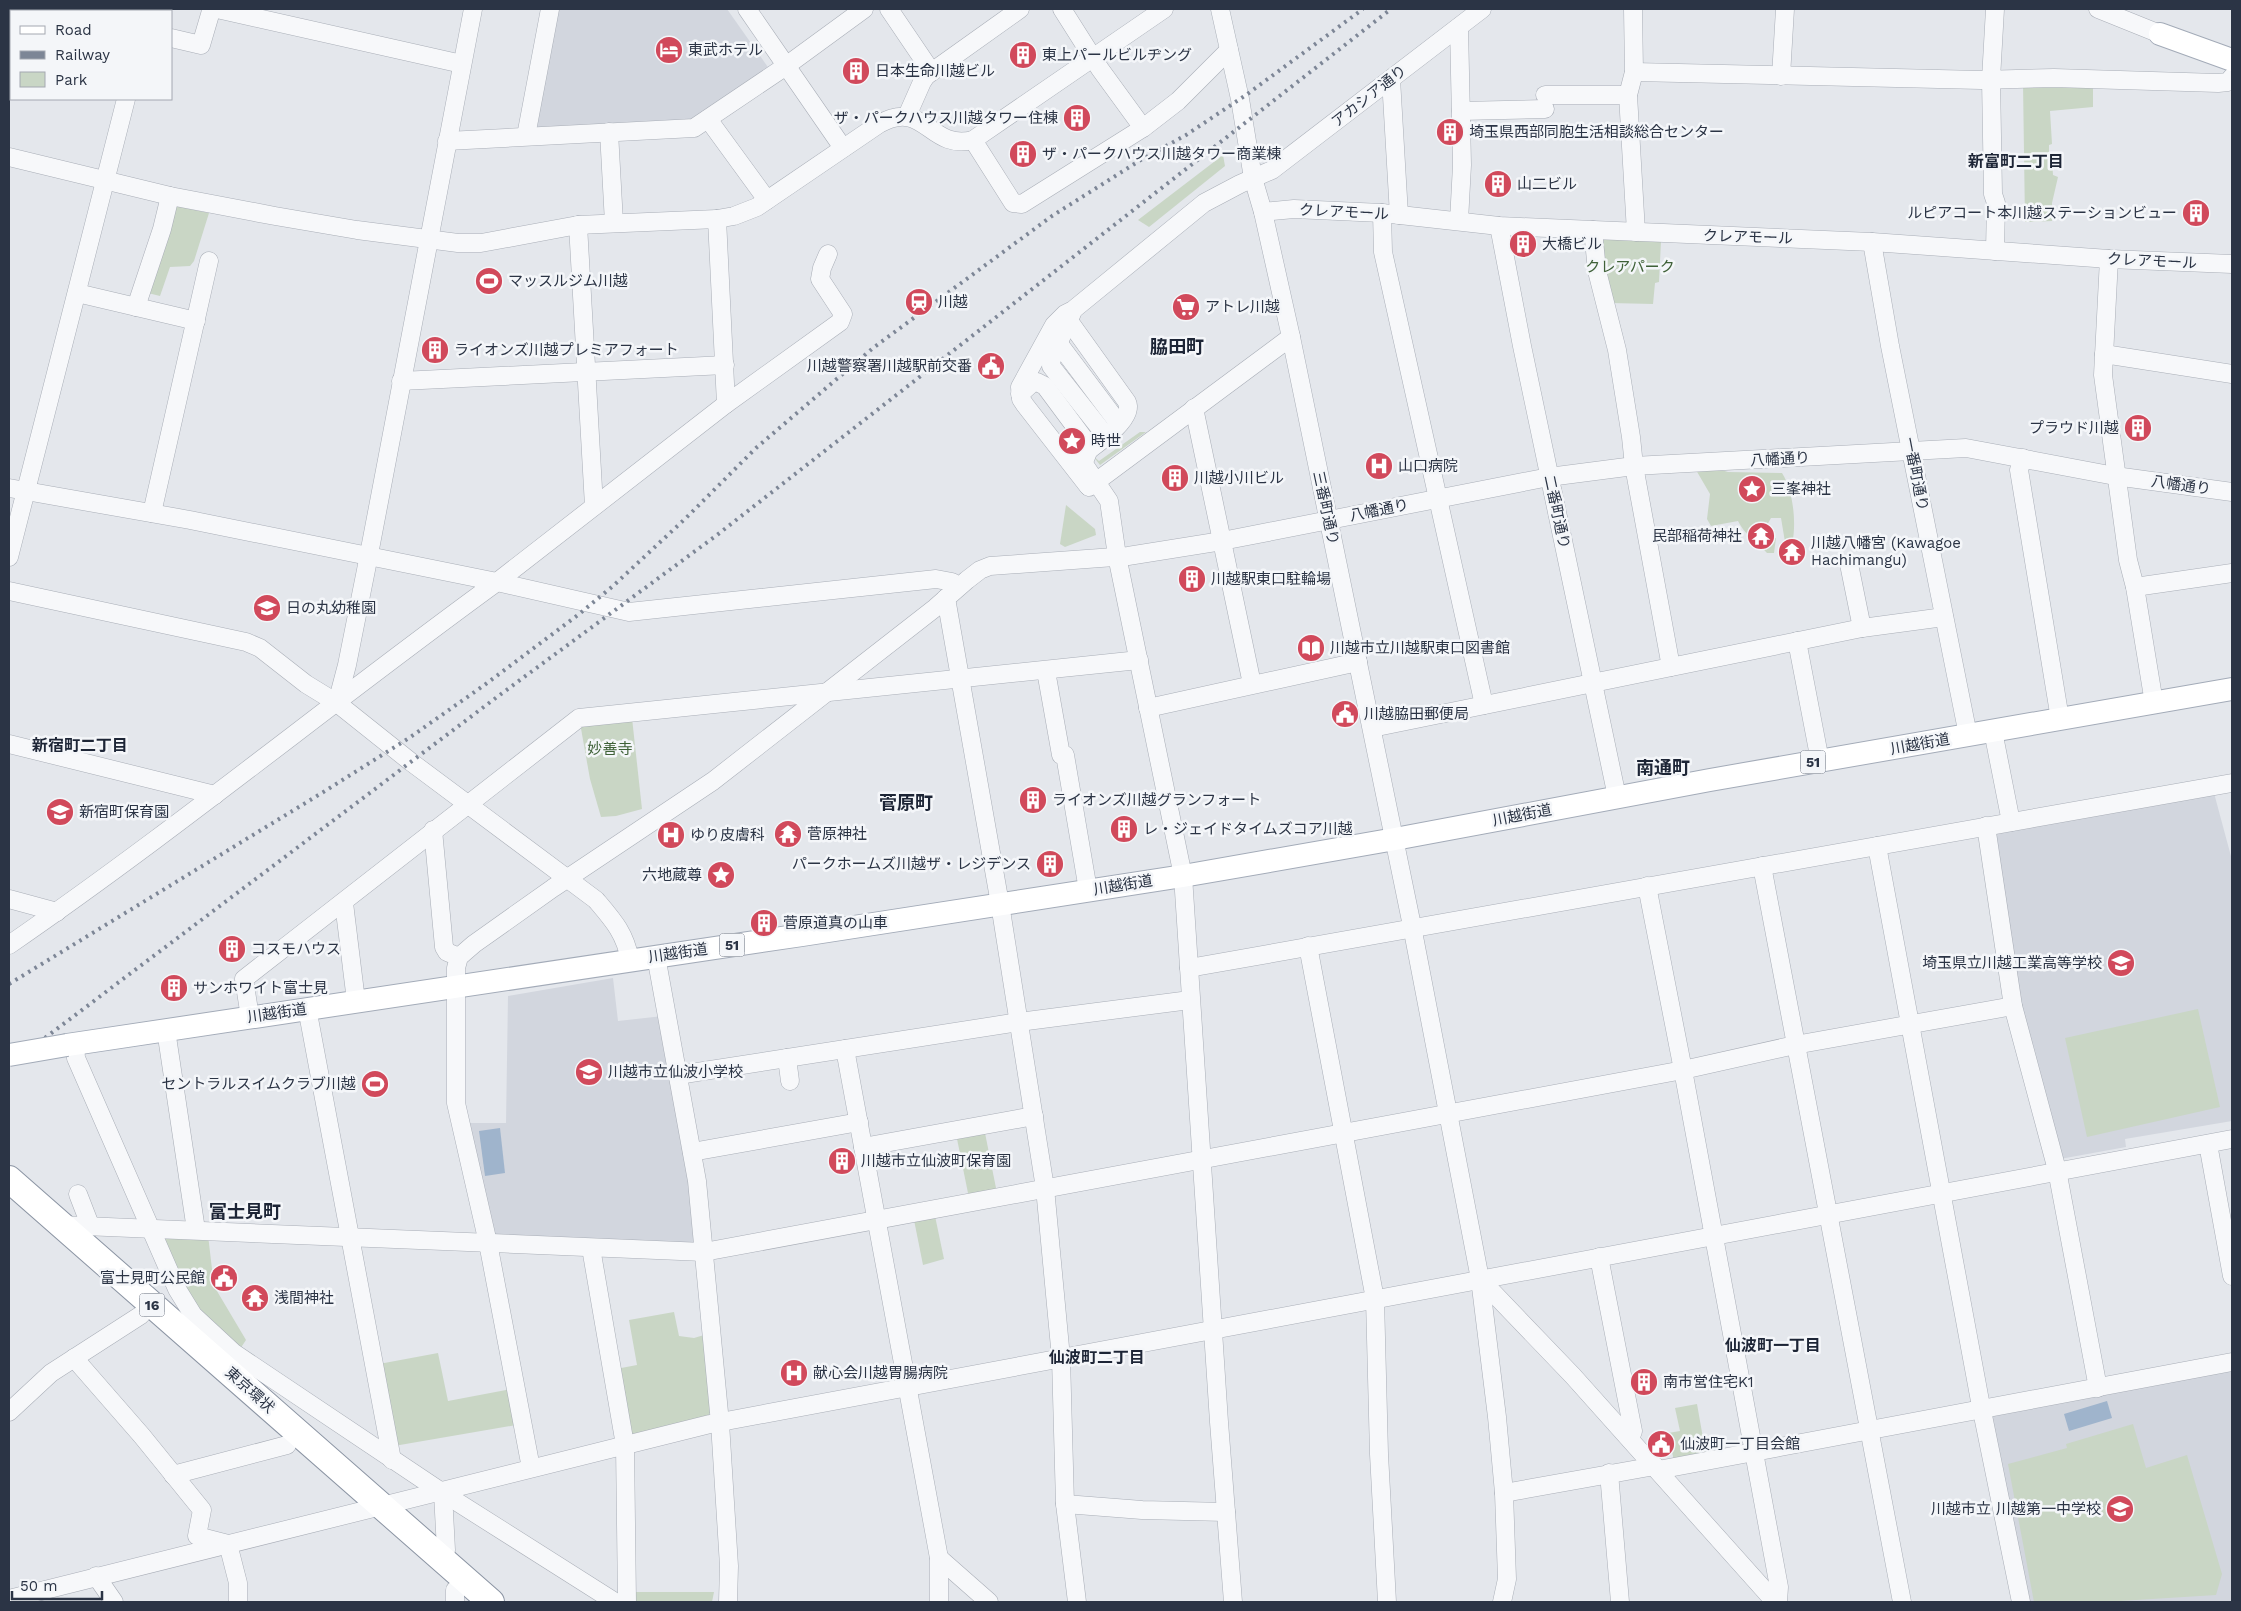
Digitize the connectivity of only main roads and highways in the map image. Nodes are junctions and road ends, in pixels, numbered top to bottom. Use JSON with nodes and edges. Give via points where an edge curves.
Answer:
{"nodes":[{"id":1,"x":2160,"y":34,"type":"road end"},
{"id":2,"x":2232,"y":60,"type":"edge"},
{"id":3,"x":2232,"y":689,"type":"edge"},
{"id":4,"x":9,"y":1055,"type":"edge"},
{"id":5,"x":9,"y":1179,"type":"edge"},
{"id":6,"x":9,"y":1200,"type":"edge"},
{"id":7,"x":372,"y":1508,"type":"junction"},
{"id":8,"x":460,"y":1598,"type":"edge"},
{"id":9,"x":490,"y":1602,"type":"edge"}],
"edges":[{"from":1,"to":2,"type":"main road"},
{"from":3,"to":4,"type":"main road","name":"川越街道","number":"51","bridge":true,"via":[[1183,876]]},
{"from":5,"to":7,"type":"highway","name":"東京環状","number":"16"},
{"from":6,"to":7,"type":"highway","name":"東京環状","number":"16","via":[[287,1445]]},
{"from":7,"to":8,"type":"highway","name":"東京環状","number":"16"},
{"from":7,"to":9,"type":"highway","name":"東京環状","number":"16","via":[[444,1561]]}]}
